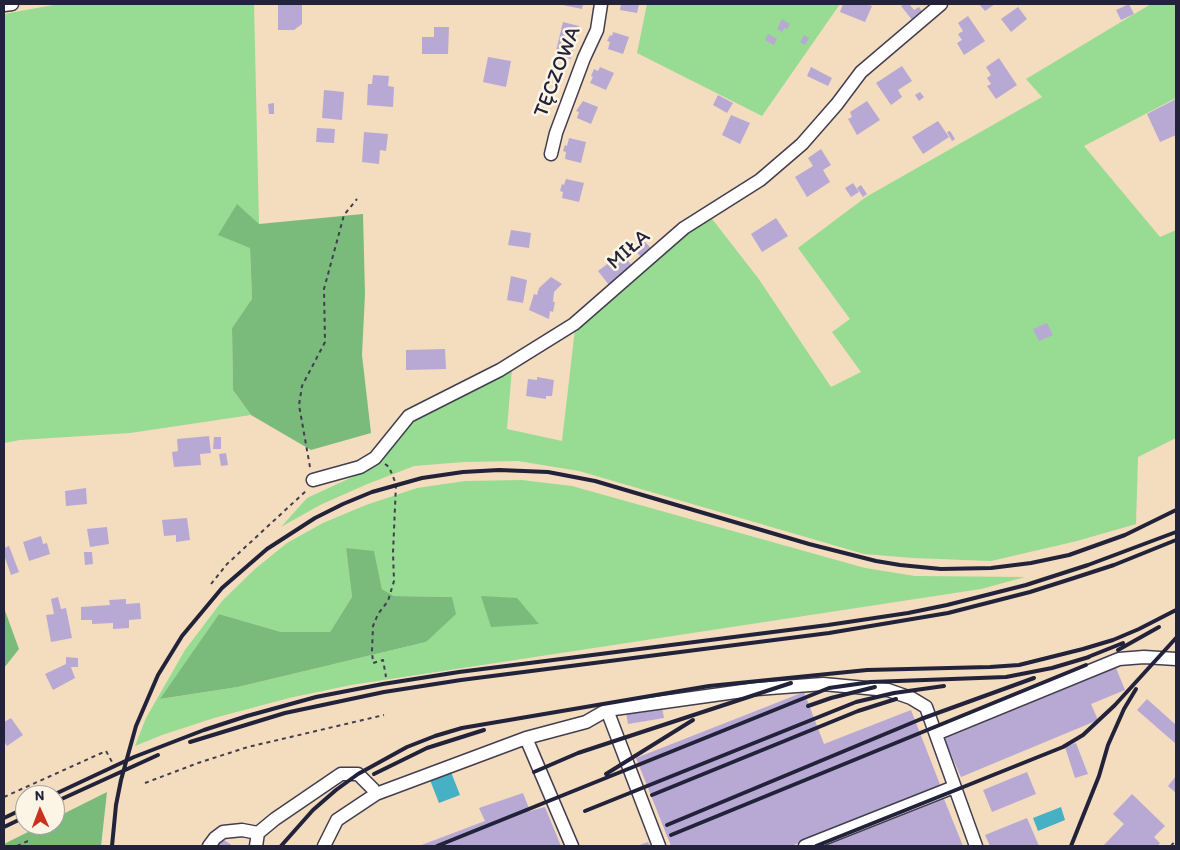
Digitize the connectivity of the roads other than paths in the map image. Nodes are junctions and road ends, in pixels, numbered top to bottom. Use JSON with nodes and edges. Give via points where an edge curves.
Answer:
{"nodes":[{"id":1,"x":12,"y":4,"type":"edge"},
{"id":2,"x":601,"y":4,"type":"edge"},
{"id":3,"x":941,"y":4,"type":"edge"},
{"id":4,"x":4,"y":5,"type":"edge"},
{"id":5,"x":551,"y":154,"type":"dead end"},
{"id":6,"x":310,"y":485,"type":"road end"},
{"id":7,"x":1176,"y":659,"type":"edge"},
{"id":8,"x":606,"y":710,"type":"junction"},
{"id":9,"x":936,"y":734,"type":"junction"},
{"id":10,"x":526,"y":738,"type":"junction"},
{"id":11,"x":954,"y":787,"type":"junction"},
{"id":12,"x":376,"y":794,"type":"junction"},
{"id":13,"x":257,"y":840,"type":"edge"},
{"id":14,"x":209,"y":846,"type":"edge"},
{"id":15,"x":324,"y":846,"type":"edge"},
{"id":16,"x":572,"y":846,"type":"edge"},
{"id":17,"x":659,"y":846,"type":"edge"},
{"id":18,"x":805,"y":846,"type":"edge"},
{"id":19,"x":976,"y":846,"type":"edge"}],
"edges":[{"from":1,"to":4,"type":"street"},
{"from":2,"to":5,"type":"street","name":"TĘCZOWA","via":[[597,30],[556,133]]},
{"from":3,"to":6,"type":"street","name":"MIŁA","via":[[861,72],[802,144],[760,180],[684,228],[574,324],[500,370],[409,416],[375,458]]},
{"from":7,"to":9,"type":"street","via":[[1119,659]]},
{"from":8,"to":9,"type":"street","via":[[757,689],[823,684],[888,690],[911,698],[926,707]]},
{"from":8,"to":10,"type":"street","via":[[586,722]]},
{"from":8,"to":17,"type":"street"},
{"from":9,"to":11,"type":"street"},
{"from":10,"to":12,"type":"street"},
{"from":10,"to":16,"type":"street"},
{"from":11,"to":18,"type":"street"},
{"from":11,"to":19,"type":"street"},
{"from":12,"to":13,"type":"street","via":[[358,774],[341,774],[275,819]]},
{"from":12,"to":15,"type":"street","via":[[337,820]]},
{"from":13,"to":14,"type":"street","via":[[242,830],[222,832]]}]}
